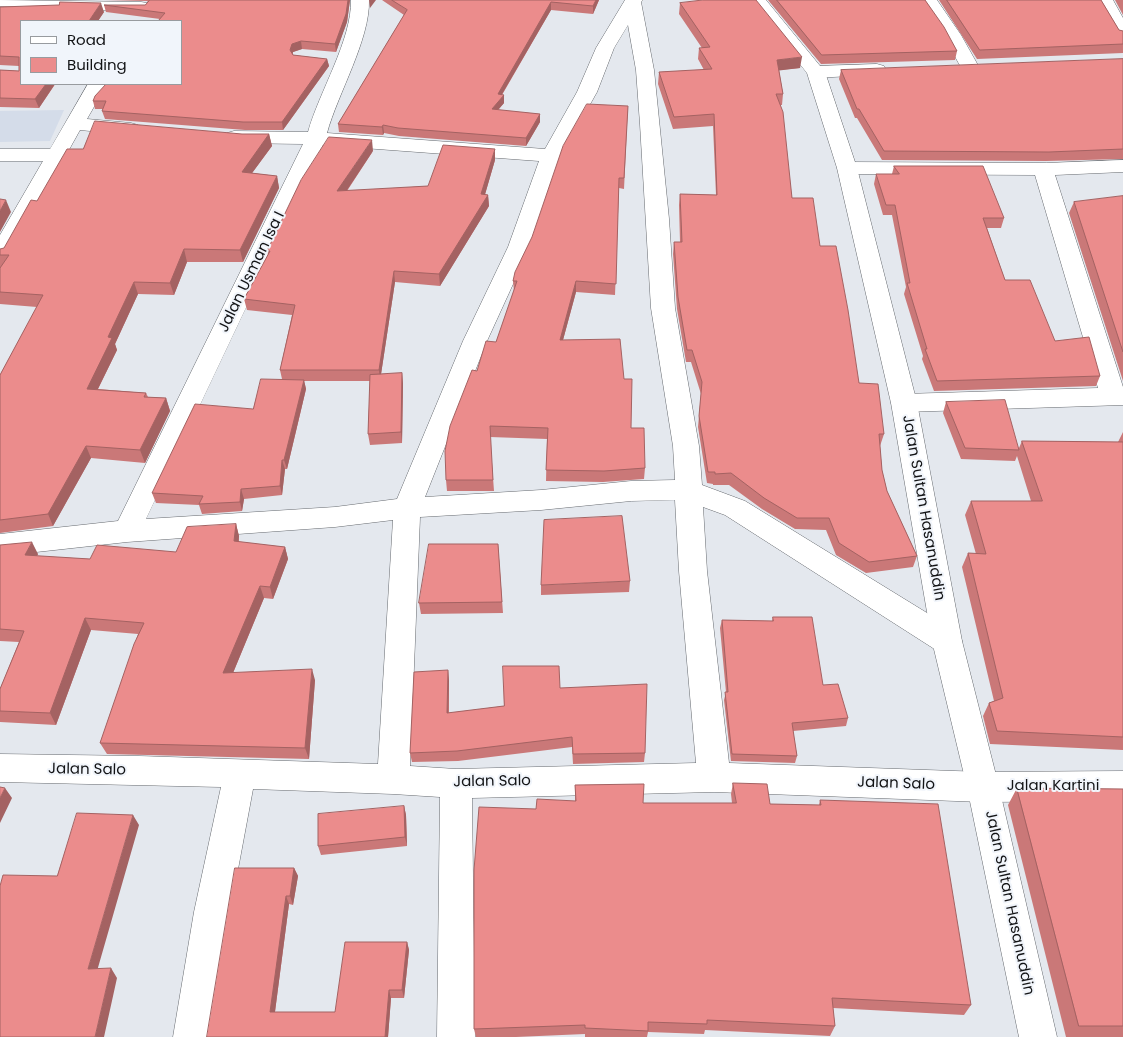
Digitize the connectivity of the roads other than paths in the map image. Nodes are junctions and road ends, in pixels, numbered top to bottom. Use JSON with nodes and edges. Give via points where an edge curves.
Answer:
{"nodes":[{"id":1,"x":758,"y":0,"type":"edge"},
{"id":2,"x":928,"y":0,"type":"edge"},
{"id":3,"x":1104,"y":0,"type":"edge"},
{"id":4,"x":1,"y":1,"type":"edge"},
{"id":5,"x":634,"y":1,"type":"edge"},
{"id":6,"x":361,"y":4,"type":"edge"},
{"id":7,"x":140,"y":9,"type":"edge"},
{"id":8,"x":1123,"y":34,"type":"edge"},
{"id":9,"x":951,"y":68,"type":"edge"},
{"id":10,"x":893,"y":70,"type":"edge"},
{"id":11,"x":816,"y":72,"type":"junction"},
{"id":12,"x":96,"y":85,"type":"edge"},
{"id":13,"x":76,"y":124,"type":"junction"},
{"id":14,"x":150,"y":131,"type":"edge"},
{"id":15,"x":216,"y":136,"type":"edge"},
{"id":16,"x":316,"y":138,"type":"junction"},
{"id":17,"x":0,"y":154,"type":"edge"},
{"id":18,"x":56,"y":155,"type":"junction"},
{"id":19,"x":551,"y":156,"type":"junction"},
{"id":20,"x":1123,"y":166,"type":"edge"},
{"id":21,"x":847,"y":168,"type":"junction"},
{"id":22,"x":1045,"y":170,"type":"junction"},
{"id":23,"x":0,"y":254,"type":"edge"},
{"id":24,"x":1118,"y":397,"type":"edge"},
{"id":25,"x":904,"y":403,"type":"junction"},
{"id":26,"x":687,"y":490,"type":"junction"},
{"id":27,"x":406,"y":508,"type":"junction"},
{"id":28,"x":127,"y":531,"type":"junction"},
{"id":29,"x":0,"y":545,"type":"edge"},
{"id":30,"x":947,"y":641,"type":"junction"},
{"id":31,"x":0,"y":768,"type":"edge"},
{"id":32,"x":240,"y":774,"type":"junction"},
{"id":33,"x":714,"y":777,"type":"junction"},
{"id":34,"x":393,"y":779,"type":"junction"},
{"id":35,"x":456,"y":784,"type":"junction"},
{"id":36,"x":1123,"y":786,"type":"edge"},
{"id":37,"x":983,"y":787,"type":"junction"},
{"id":38,"x":192,"y":1037,"type":"edge"},
{"id":39,"x":456,"y":1037,"type":"edge"},
{"id":40,"x":1038,"y":1037,"type":"edge"}],
"edges":[{"from":1,"to":11,"type":"main road","name":"Jalan Sultan Hasanuddin"},
{"from":2,"to":9,"type":"main road","via":[[979,67]]},
{"from":3,"to":8,"type":"main road"},
{"from":4,"to":7,"type":"main road"},
{"from":5,"to":19,"type":"main road","via":[[605,48],[587,92]]},
{"from":5,"to":26,"type":"main road","via":[[646,88],[663,308],[686,446]]},
{"from":6,"to":16,"type":"main road","name":"Jalan Usman Isa I","via":[[335,60]]},
{"from":10,"to":11,"type":"main road"},
{"from":11,"to":21,"type":"main road","name":"Jalan Sultan Hasanuddin"},
{"from":12,"to":13,"type":"main road"},
{"from":13,"to":14,"type":"main road"},
{"from":13,"to":18,"type":"main road"},
{"from":15,"to":16,"type":"main road"},
{"from":16,"to":19,"type":"main road"},
{"from":16,"to":28,"type":"main road","name":"Jalan Usman Isa I"},
{"from":17,"to":18,"type":"main road"},
{"from":18,"to":23,"type":"main road"},
{"from":19,"to":27,"type":"main road","via":[[519,247],[475,342]]},
{"from":20,"to":22,"type":"main road"},
{"from":21,"to":22,"type":"main road"},
{"from":21,"to":25,"type":"main road","name":"Jalan Sultan Hasanuddin"},
{"from":22,"to":24,"type":"main road","via":[[1044,177],[1054,209]]},
{"from":24,"to":25,"type":"main road"},
{"from":25,"to":30,"type":"main road","name":"Jalan Sultan Hasanuddin"},
{"from":26,"to":27,"type":"main road"},
{"from":26,"to":30,"type":"main road","via":[[735,508]]},
{"from":26,"to":33,"type":"main road","via":[[700,660]]},
{"from":27,"to":28,"type":"main road","via":[[335,517]]},
{"from":27,"to":34,"type":"main road"},
{"from":28,"to":29,"type":"main road"},
{"from":30,"to":37,"type":"main road","name":"Jalan Sultan Hasanuddin"},
{"from":31,"to":32,"type":"main road","name":"Jalan Salo"},
{"from":32,"to":34,"type":"main road","name":"Jalan Salo"},
{"from":32,"to":38,"type":"main road","via":[[212,912]]},
{"from":33,"to":35,"type":"main road","name":"Jalan Salo"},
{"from":33,"to":37,"type":"main road","name":"Jalan Salo"},
{"from":34,"to":35,"type":"main road","name":"Jalan Salo"},
{"from":35,"to":39,"type":"main road"},
{"from":36,"to":37,"type":"main road","name":"Jalan Kartini"},
{"from":37,"to":40,"type":"main road","name":"Jalan Sultan Hasanuddin"}]}
